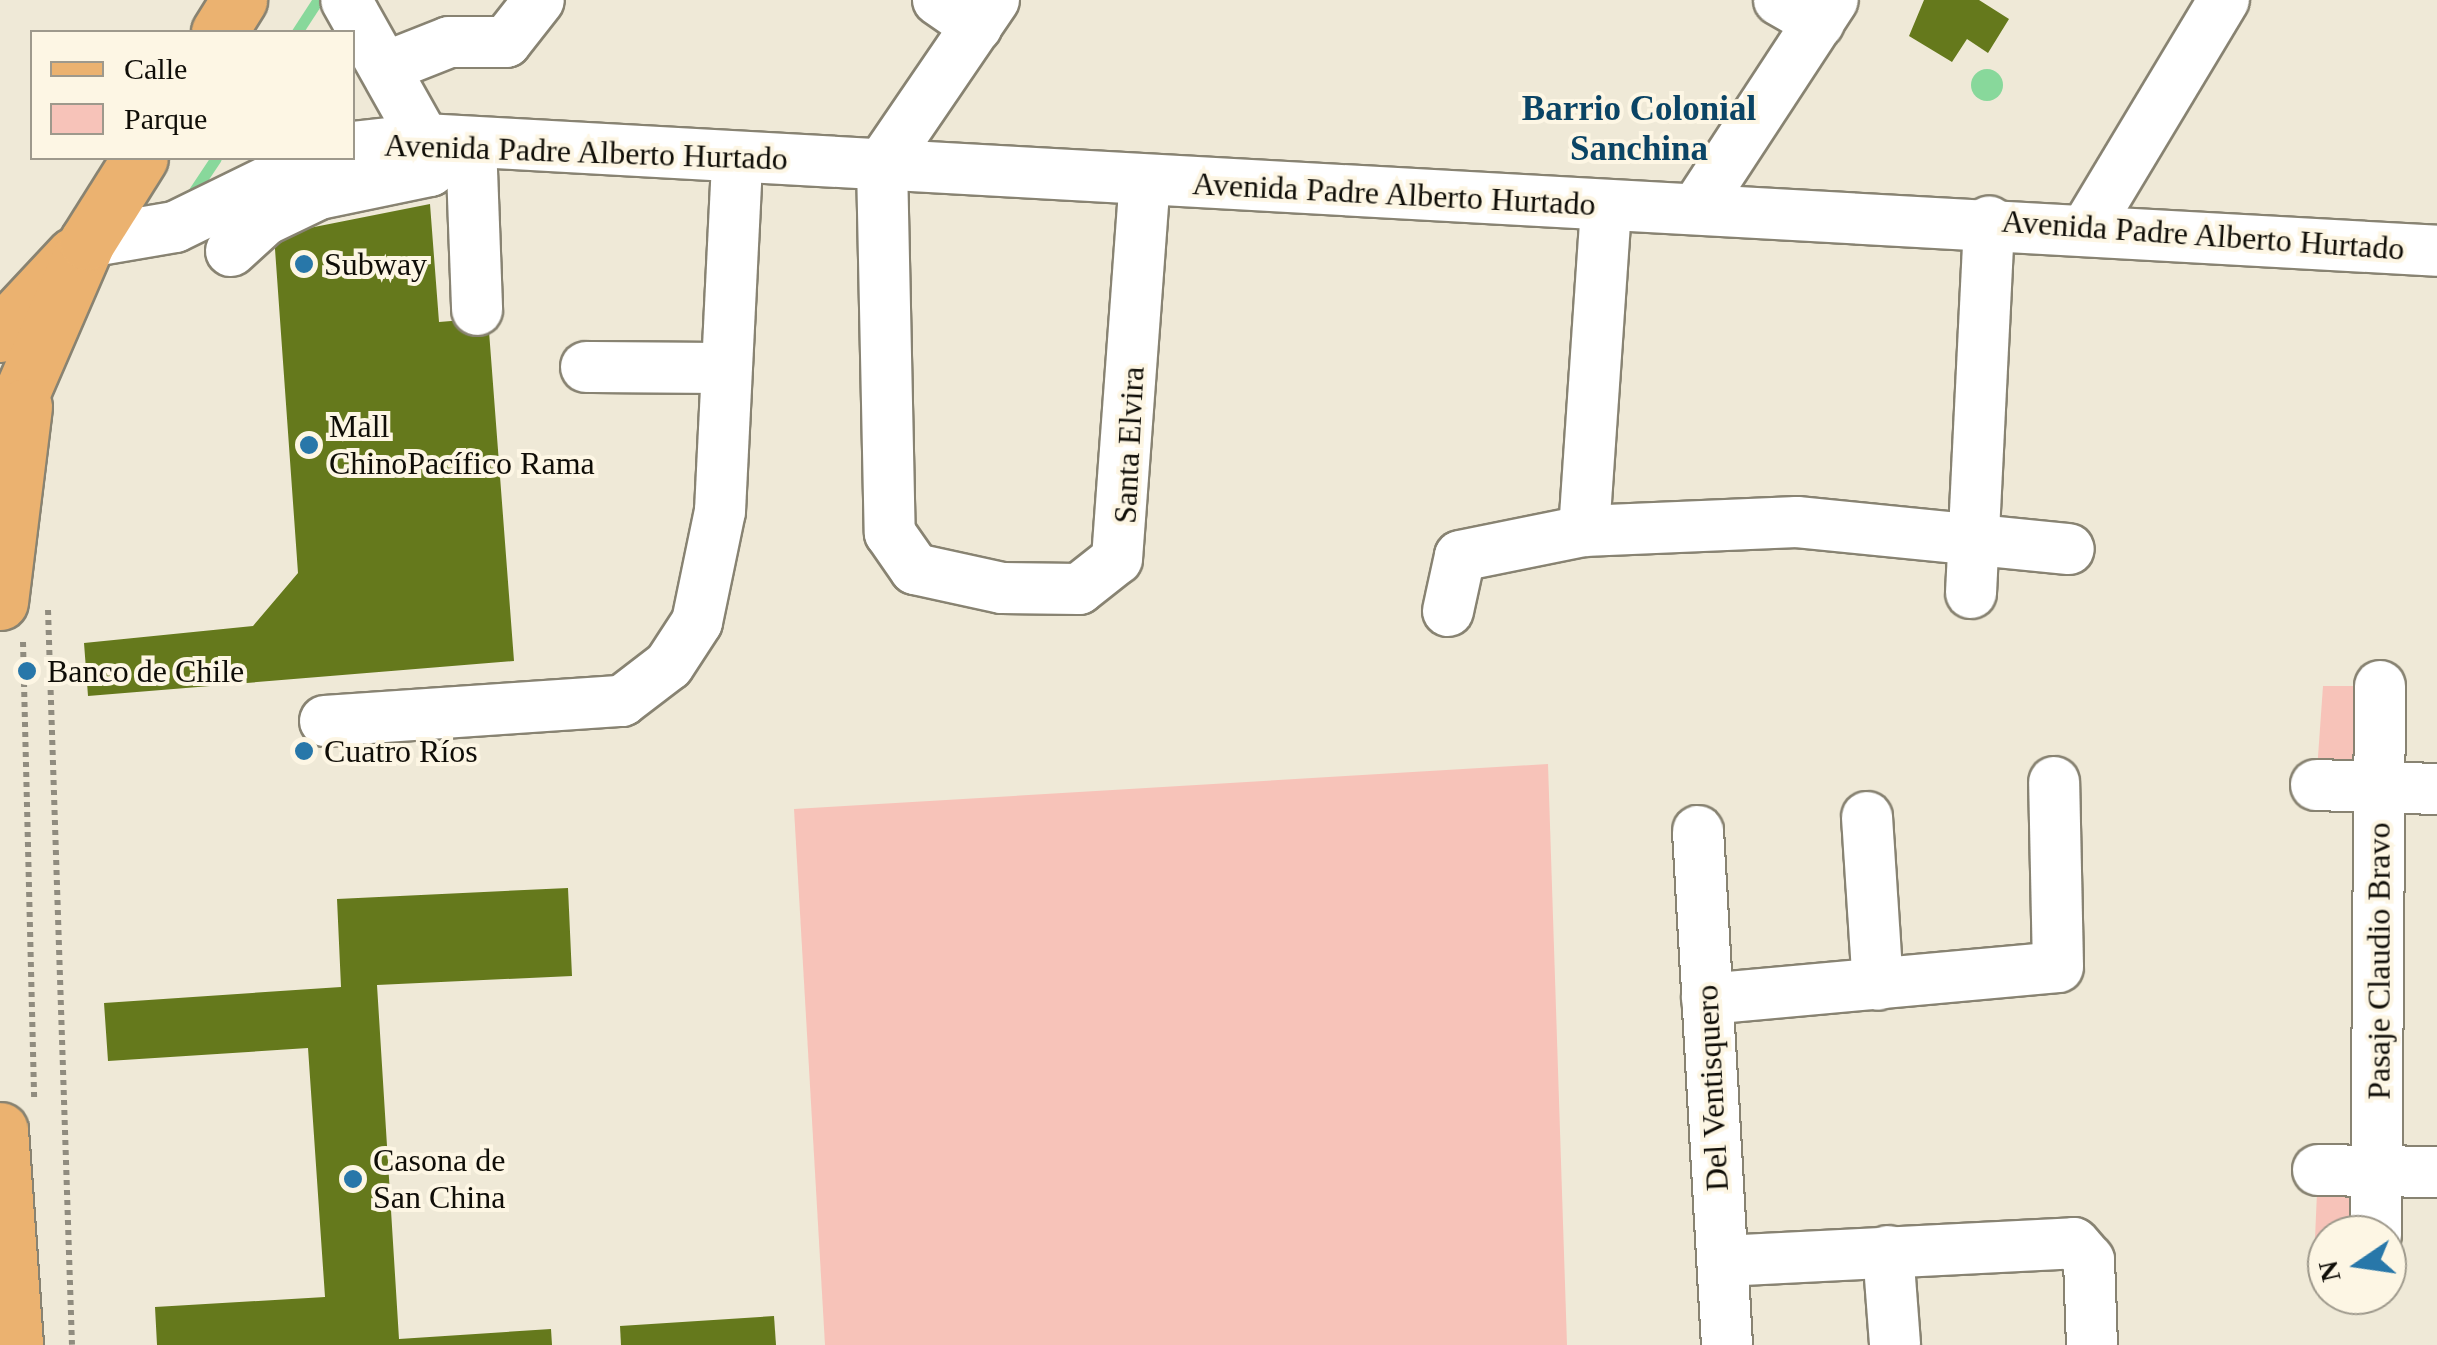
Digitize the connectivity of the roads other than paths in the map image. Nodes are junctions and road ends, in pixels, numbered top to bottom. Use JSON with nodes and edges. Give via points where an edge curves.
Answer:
{"nodes":[{"id":1,"x":239,"y":0,"type":"edge"},
{"id":2,"x":346,"y":0,"type":"edge"},
{"id":3,"x":539,"y":0,"type":"edge"},
{"id":4,"x":2224,"y":0,"type":"edge"},
{"id":5,"x":1810,"y":8,"type":"edge"},
{"id":6,"x":970,"y":9,"type":"edge"},
{"id":7,"x":220,"y":30,"type":"edge"},
{"id":8,"x":386,"y":67,"type":"junction"},
{"id":9,"x":445,"y":140,"type":"junction"},
{"id":10,"x":355,"y":147,"type":"edge"},
{"id":11,"x":738,"y":159,"type":"junction"},
{"id":12,"x":139,"y":160,"type":"edge"},
{"id":13,"x":312,"y":160,"type":"edge"},
{"id":14,"x":882,"y":164,"type":"junction"},
{"id":15,"x":1144,"y":180,"type":"junction"},
{"id":16,"x":1606,"y":206,"type":"junction"},
{"id":17,"x":1698,"y":206,"type":"junction"},
{"id":18,"x":1989,"y":221,"type":"junction"},
{"id":19,"x":2088,"y":226,"type":"junction"},
{"id":20,"x":87,"y":242,"type":"junction"},
{"id":21,"x":231,"y":251,"type":"dead end"},
{"id":22,"x":2437,"y":251,"type":"edge"},
{"id":23,"x":464,"y":308,"type":"dead end"},
{"id":24,"x":0,"y":334,"type":"edge"},
{"id":25,"x":586,"y":366,"type":"dead end"},
{"id":26,"x":726,"y":368,"type":"junction"},
{"id":27,"x":13,"y":420,"type":"edge"},
{"id":28,"x":1584,"y":531,"type":"junction"},
{"id":29,"x":1974,"y":534,"type":"junction"},
{"id":30,"x":2068,"y":549,"type":"dead end"},
{"id":31,"x":1971,"y":592,"type":"dead end"},
{"id":32,"x":1448,"y":611,"type":"dead end"},
{"id":33,"x":23,"y":615,"type":"edge"},
{"id":34,"x":2380,"y":686,"type":"dead end"},
{"id":35,"x":326,"y":721,"type":"dead end"},
{"id":36,"x":2054,"y":782,"type":"dead end"},
{"id":37,"x":2316,"y":785,"type":"dead end"},
{"id":38,"x":2380,"y":787,"type":"junction"},
{"id":39,"x":2437,"y":789,"type":"edge"},
{"id":40,"x":1867,"y":817,"type":"dead end"},
{"id":41,"x":1698,"y":831,"type":"dead end"},
{"id":42,"x":1878,"y":986,"type":"junction"},
{"id":43,"x":1707,"y":998,"type":"junction"},
{"id":44,"x":17,"y":1121,"type":"edge"},
{"id":45,"x":2318,"y":1170,"type":"dead end"},
{"id":46,"x":2378,"y":1171,"type":"junction"},
{"id":47,"x":2437,"y":1172,"type":"edge"},
{"id":48,"x":2377,"y":1215,"type":"edge"},
{"id":49,"x":1888,"y":1250,"type":"junction"},
{"id":50,"x":1723,"y":1261,"type":"junction"},
{"id":51,"x":15,"y":1345,"type":"edge"},
{"id":52,"x":1727,"y":1345,"type":"edge"},
{"id":53,"x":1895,"y":1345,"type":"edge"},
{"id":54,"x":2092,"y":1345,"type":"edge"}],
"edges":[{"from":1,"to":7,"type":"main road"},
{"from":2,"to":8,"type":"street"},
{"from":3,"to":8,"type":"street","via":[[506,42],[449,42]]},
{"from":4,"to":19,"type":"street"},
{"from":5,"to":17,"type":"street"},
{"from":6,"to":14,"type":"street"},
{"from":8,"to":9,"type":"street"},
{"from":9,"to":10,"type":"street","name":"Avenida Padre Alberto Hurtado"},
{"from":9,"to":11,"type":"street","name":"Avenida Padre Alberto Hurtado"},
{"from":9,"to":21,"type":"street","via":[[422,179],[319,194],[265,220]]},
{"from":9,"to":23,"type":"street"},
{"from":11,"to":14,"type":"street","name":"Avenida Padre Alberto Hurtado"},
{"from":11,"to":26,"type":"street"},
{"from":12,"to":20,"type":"main road"},
{"from":13,"to":20,"type":"street","via":[[175,227]]},
{"from":14,"to":15,"type":"street","name":"Avenida Padre Alberto Hurtado"},
{"from":14,"to":15,"type":"street","name":"Santa Elvira","via":[[890,532],[915,569],[1002,588],[1079,589],[1117,559]]},
{"from":15,"to":16,"type":"street","name":"Avenida Padre Alberto Hurtado"},
{"from":16,"to":17,"type":"street","name":"Avenida Padre Alberto Hurtado"},
{"from":16,"to":28,"type":"street"},
{"from":17,"to":18,"type":"street","name":"Avenida Padre Alberto Hurtado"},
{"from":18,"to":19,"type":"street","name":"Avenida Padre Alberto Hurtado"},
{"from":18,"to":29,"type":"street"},
{"from":19,"to":22,"type":"street","name":"Avenida Padre Alberto Hurtado"},
{"from":20,"to":24,"type":"main road"},
{"from":20,"to":27,"type":"main road"},
{"from":25,"to":26,"type":"street"},
{"from":26,"to":35,"type":"street","via":[[720,511],[697,622],[669,664],[622,701]]},
{"from":27,"to":33,"type":"main road"},
{"from":28,"to":29,"type":"street","via":[[1797,522]]},
{"from":28,"to":32,"type":"street","via":[[1460,556]]},
{"from":29,"to":30,"type":"street"},
{"from":29,"to":31,"type":"street"},
{"from":34,"to":38,"type":"street","name":"Pasaje Claudio Bravo"},
{"from":36,"to":42,"type":"street","via":[[2058,968]]},
{"from":37,"to":38,"type":"street"},
{"from":38,"to":39,"type":"street"},
{"from":38,"to":46,"type":"street","name":"Pasaje Claudio Bravo"},
{"from":40,"to":42,"type":"street"},
{"from":41,"to":43,"type":"street","name":"Del Ventisquero"},
{"from":42,"to":43,"type":"street"},
{"from":43,"to":50,"type":"street","name":"Del Ventisquero"},
{"from":44,"to":51,"type":"main road"},
{"from":45,"to":46,"type":"street"},
{"from":46,"to":47,"type":"street"},
{"from":46,"to":48,"type":"street","name":"Pasaje Claudio Bravo"},
{"from":49,"to":50,"type":"street"},
{"from":49,"to":53,"type":"street"},
{"from":49,"to":54,"type":"street","via":[[2074,1243],[2088,1260]]},
{"from":50,"to":52,"type":"street","name":"Del Ventisquero"}]}
